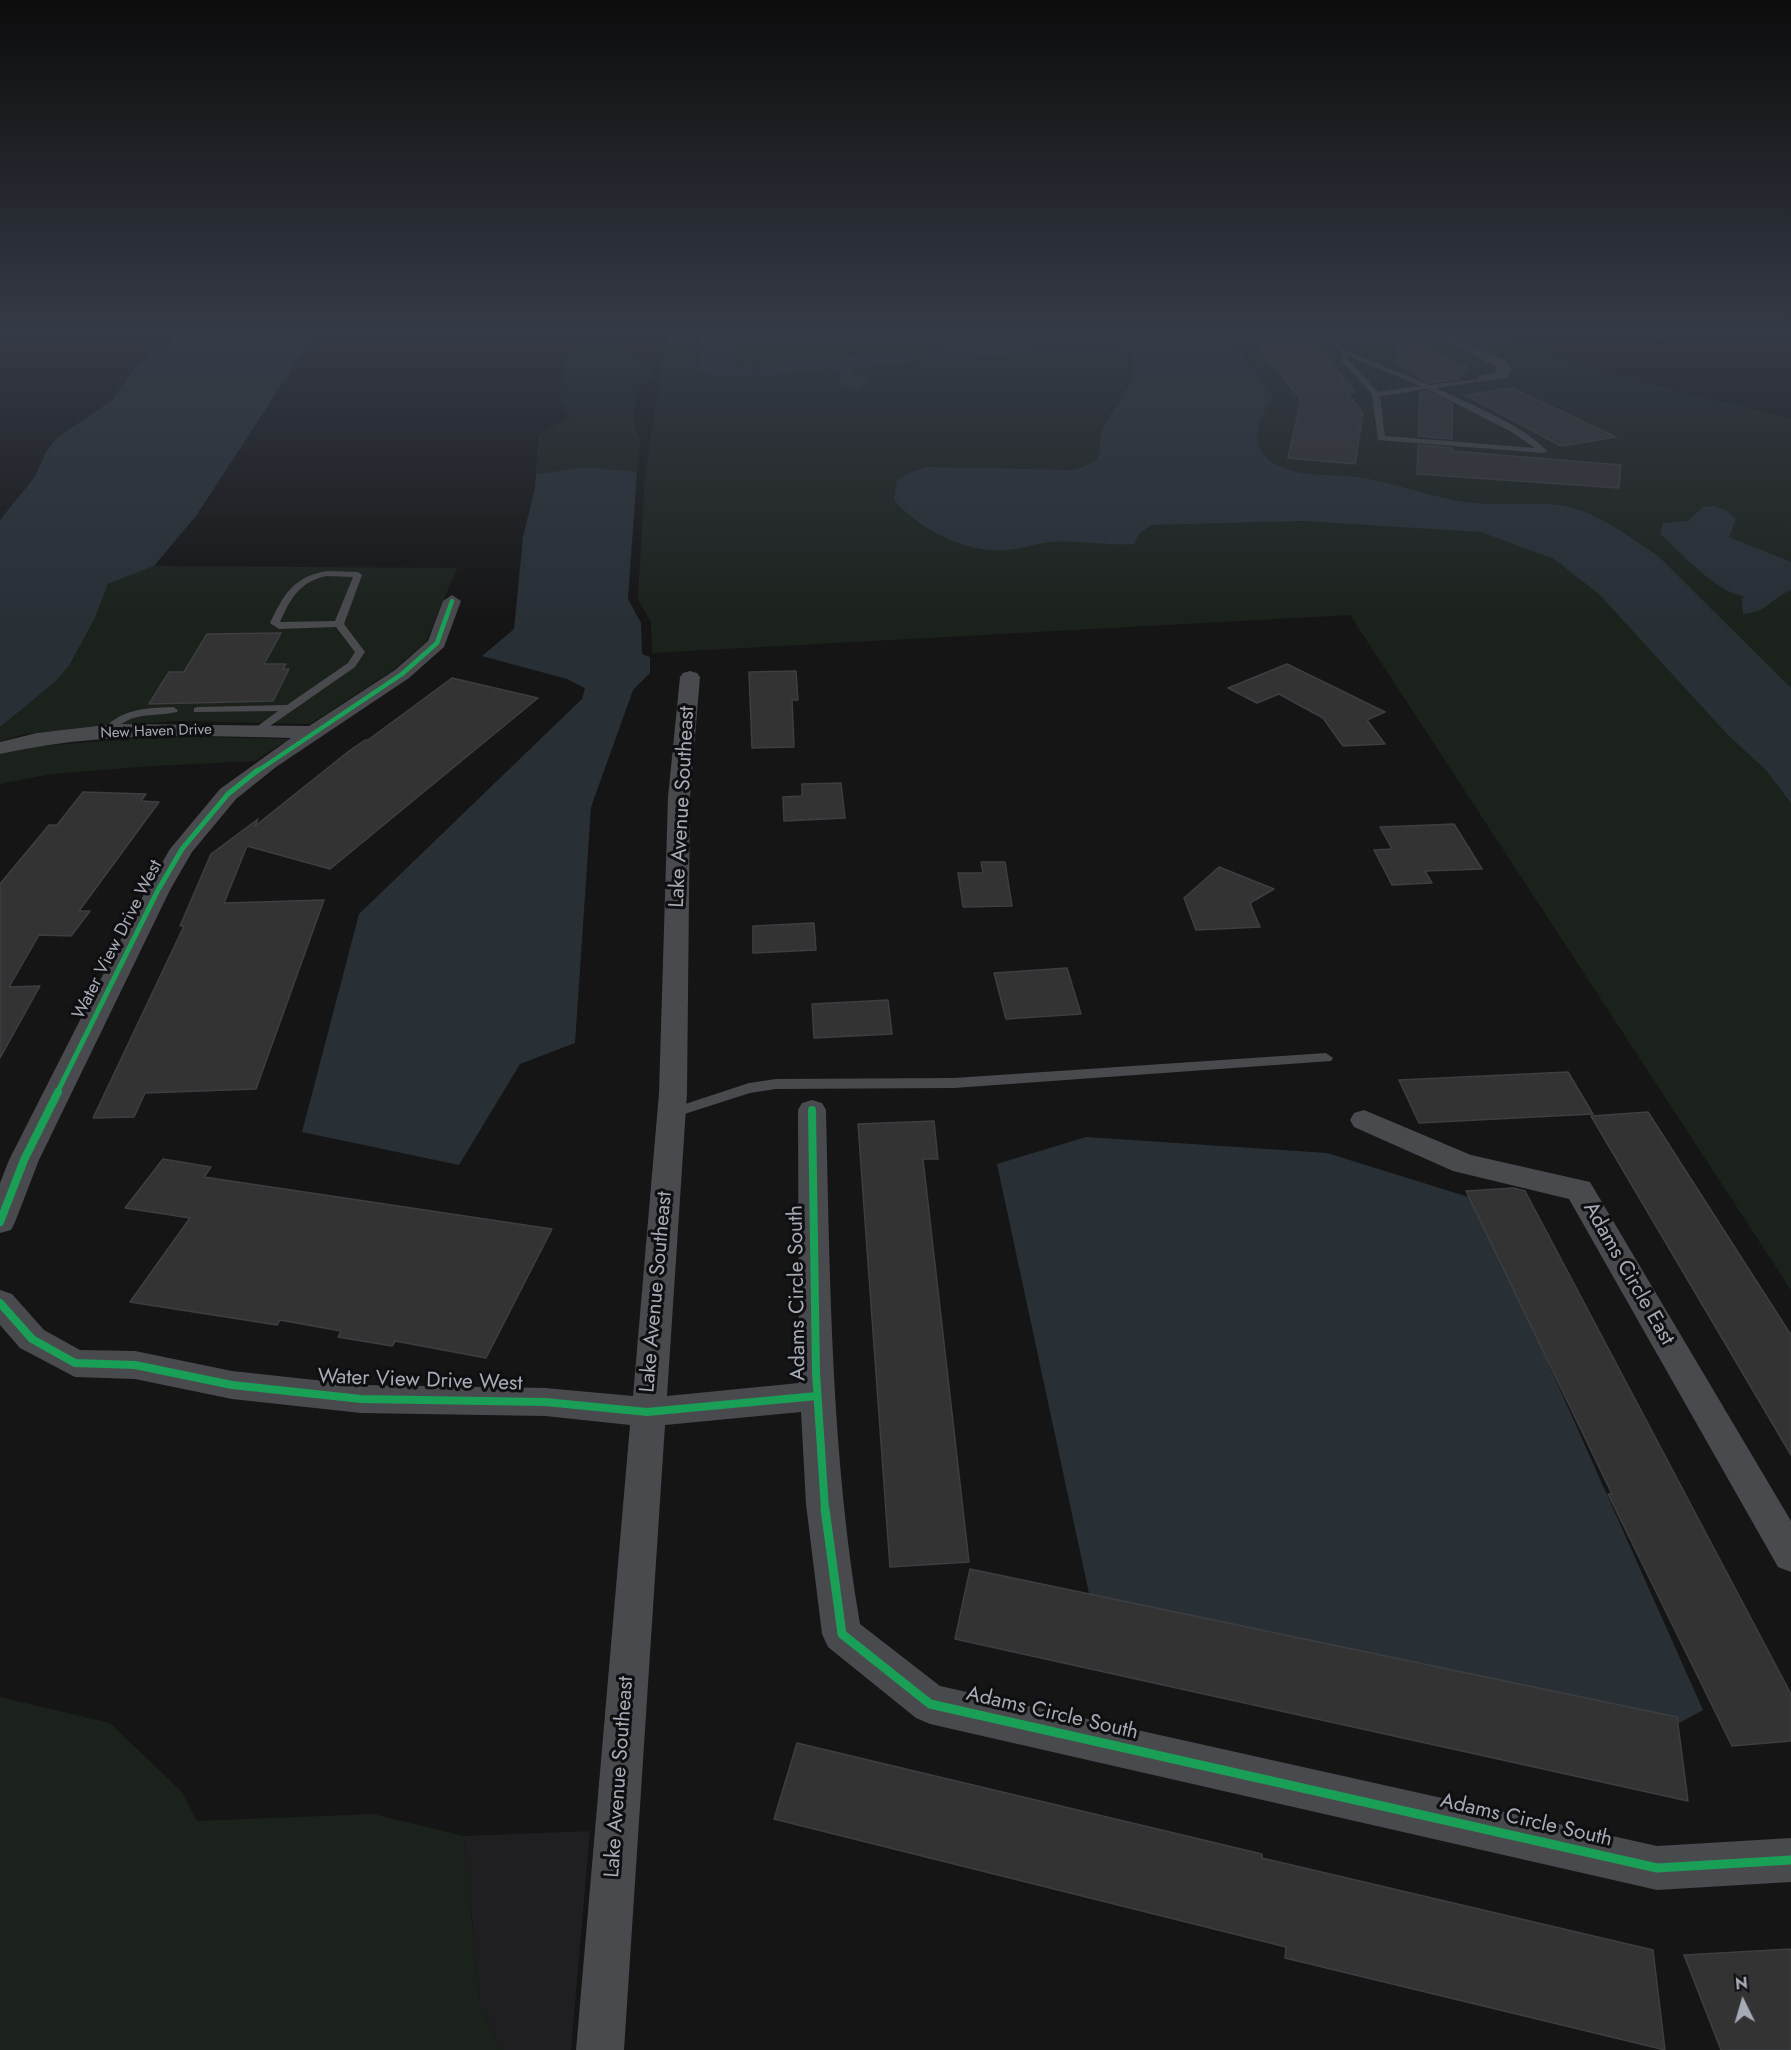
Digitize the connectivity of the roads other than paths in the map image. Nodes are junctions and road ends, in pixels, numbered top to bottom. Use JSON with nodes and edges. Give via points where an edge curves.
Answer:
{"nodes":[{"id":1,"x":1380,"y":428,"type":"edge"},
{"id":2,"x":1507,"y":428,"type":"edge"},
{"id":3,"x":452,"y":601,"type":"dead end"},
{"id":4,"x":339,"y":624,"type":"junction"},
{"id":5,"x":690,"y":677,"type":"dead end"},
{"id":6,"x":290,"y":708,"type":"junction"},
{"id":7,"x":173,"y":710,"type":"dead end"},
{"id":8,"x":198,"y":710,"type":"dead end"},
{"id":9,"x":256,"y":730,"type":"junction"},
{"id":10,"x":314,"y":732,"type":"junction"},
{"id":11,"x":105,"y":733,"type":"junction"},
{"id":12,"x":0,"y":747,"type":"edge"},
{"id":13,"x":1326,"y":1058,"type":"dead end"},
{"id":14,"x":812,"y":1110,"type":"dead end"},
{"id":15,"x":672,"y":1113,"type":"junction"},
{"id":16,"x":1364,"y":1120,"type":"dead end"},
{"id":17,"x":0,"y":1222,"type":"edge"},
{"id":18,"x":0,"y":1303,"type":"edge"},
{"id":19,"x":817,"y":1396,"type":"junction"},
{"id":20,"x":647,"y":1412,"type":"junction"},
{"id":21,"x":1791,"y":1555,"type":"edge"},
{"id":22,"x":1791,"y":1860,"type":"edge"},
{"id":23,"x":600,"y":2050,"type":"edge"}],
"edges":[{"from":1,"to":2,"type":"lane","via":[[1381,438],[1388,441],[1543,451]]},
{"from":3,"to":10,"type":"street","name":"Water View Drive West","via":[[437,643],[402,674]]},
{"from":4,"to":4,"type":"lane","via":[[358,575],[313,576],[303,580],[294,586],[275,623]]},
{"from":4,"to":6,"type":"lane","via":[[360,652],[352,665]]},
{"from":5,"to":15,"type":"street","name":"Lake Avenue Southeast","via":[[680,797]]},
{"from":6,"to":8,"type":"lane"},
{"from":6,"to":9,"type":"lane"},
{"from":7,"to":11,"type":"lane","via":[[131,713],[116,719]]},
{"from":9,"to":10,"type":"street","name":"New Haven Drive"},
{"from":9,"to":11,"type":"street","name":"New Haven Drive"},
{"from":10,"to":17,"type":"street","name":"Water View Drive West","via":[[228,794],[182,849],[24,1160]]},
{"from":11,"to":12,"type":"street","name":"New Haven Drive","via":[[28,740]]},
{"from":13,"to":15,"type":"lane","via":[[954,1083],[776,1084],[749,1088]]},
{"from":14,"to":19,"type":"street","name":"Adams Circle South"},
{"from":15,"to":20,"type":"street","name":"Lake Avenue Southeast"},
{"from":16,"to":21,"type":"street","name":"Adams Circle East","via":[[1464,1164],[1579,1190]]},
{"from":18,"to":20,"type":"street","name":"Water View Drive West","via":[[32,1338],[75,1363],[135,1365],[232,1385],[361,1400],[545,1402]]},
{"from":19,"to":20,"type":"street","name":"Water View Drive West"},
{"from":19,"to":22,"type":"street","name":"Adams Circle South","via":[[832,1580],[842,1634],[930,1704],[1657,1868]]},
{"from":20,"to":23,"type":"street","name":"Lake Avenue Southeast"}]}
